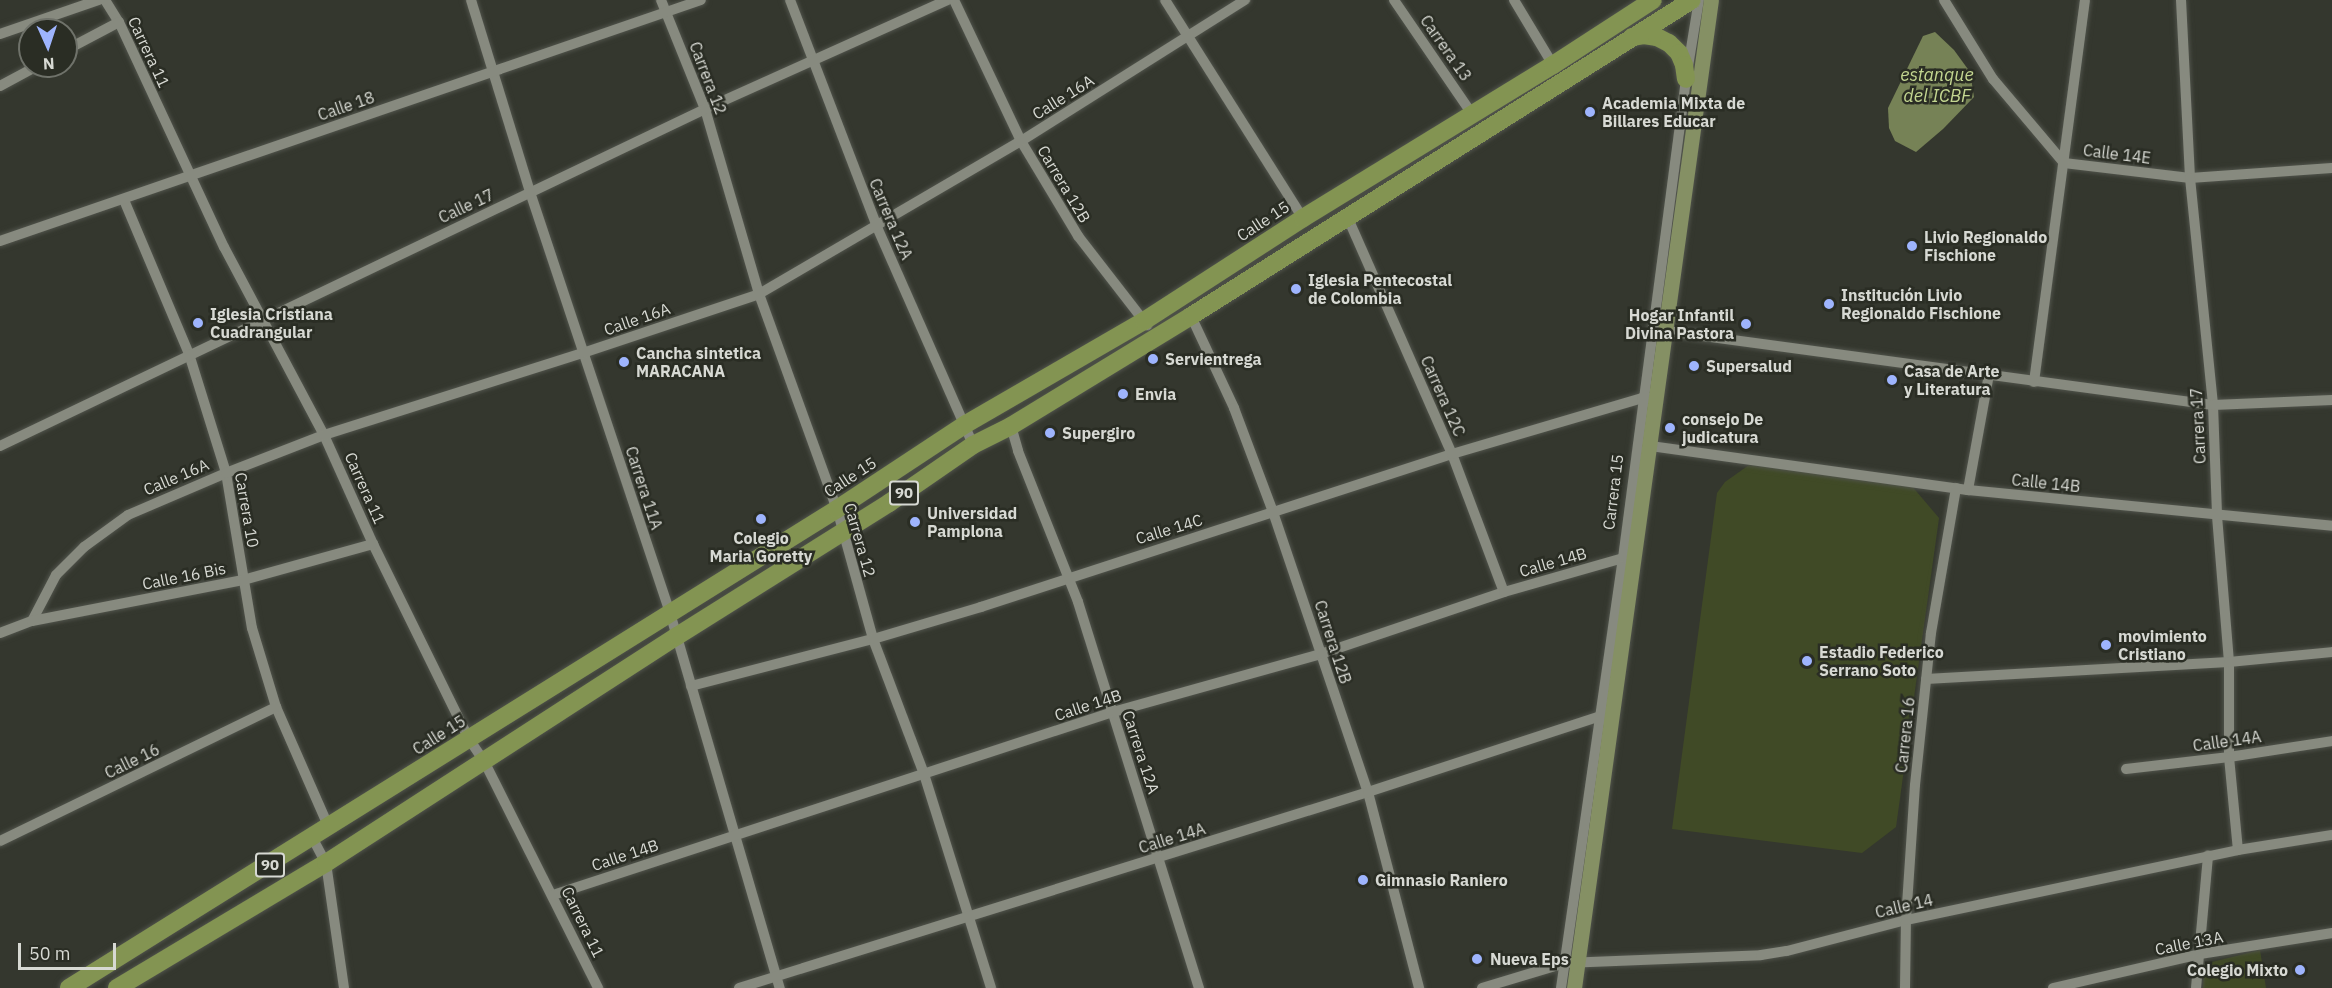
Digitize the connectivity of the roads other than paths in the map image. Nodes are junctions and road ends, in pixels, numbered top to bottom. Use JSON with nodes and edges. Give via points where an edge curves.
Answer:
{"nodes":[{"id":1,"x":99,"y":0,"type":"edge"},
{"id":2,"x":105,"y":0,"type":"edge"},
{"id":3,"x":471,"y":0,"type":"edge"},
{"id":4,"x":661,"y":0,"type":"edge"},
{"id":5,"x":701,"y":0,"type":"edge"},
{"id":6,"x":790,"y":0,"type":"edge"},
{"id":7,"x":948,"y":0,"type":"edge"},
{"id":8,"x":954,"y":0,"type":"edge"},
{"id":9,"x":1165,"y":0,"type":"edge"},
{"id":10,"x":1245,"y":0,"type":"edge"},
{"id":11,"x":1394,"y":0,"type":"edge"},
{"id":12,"x":1514,"y":0,"type":"edge"},
{"id":13,"x":1692,"y":0,"type":"edge"},
{"id":14,"x":1699,"y":0,"type":"edge"},
{"id":15,"x":1711,"y":0,"type":"edge"},
{"id":16,"x":1944,"y":0,"type":"edge"},
{"id":17,"x":2085,"y":0,"type":"edge"},
{"id":18,"x":2181,"y":0,"type":"edge"},
{"id":19,"x":1648,"y":1,"type":"edge"},
{"id":20,"x":667,"y":14,"type":"junction"},
{"id":21,"x":119,"y":22,"type":"junction"},
{"id":22,"x":0,"y":34,"type":"edge"},
{"id":23,"x":1186,"y":36,"type":"junction"},
{"id":24,"x":1630,"y":38,"type":"junction"},
{"id":25,"x":78,"y":44,"type":"edge"},
{"id":26,"x":812,"y":62,"type":"junction"},
{"id":27,"x":1553,"y":65,"type":"junction"},
{"id":28,"x":492,"y":70,"type":"junction"},
{"id":29,"x":18,"y":76,"type":"edge"},
{"id":30,"x":1686,"y":79,"type":"junction"},
{"id":31,"x":0,"y":86,"type":"edge"},
{"id":32,"x":705,"y":109,"type":"junction"},
{"id":33,"x":1472,"y":114,"type":"junction"},
{"id":34,"x":1021,"y":141,"type":"junction"},
{"id":35,"x":2064,"y":163,"type":"junction"},
{"id":36,"x":2332,"y":168,"type":"edge"},
{"id":37,"x":190,"y":176,"type":"junction"},
{"id":38,"x":2190,"y":178,"type":"junction"},
{"id":39,"x":530,"y":192,"type":"junction"},
{"id":40,"x":124,"y":200,"type":"junction"},
{"id":41,"x":1347,"y":216,"type":"junction"},
{"id":42,"x":1303,"y":218,"type":"junction"},
{"id":43,"x":877,"y":227,"type":"junction"},
{"id":44,"x":0,"y":241,"type":"edge"},
{"id":45,"x":759,"y":294,"type":"junction"},
{"id":46,"x":1191,"y":316,"type":"junction"},
{"id":47,"x":264,"y":318,"type":"junction"},
{"id":48,"x":1144,"y":321,"type":"junction"},
{"id":49,"x":1659,"y":330,"type":"junction"},
{"id":50,"x":1158,"y":336,"type":"junction"},
{"id":51,"x":584,"y":353,"type":"junction"},
{"id":52,"x":189,"y":354,"type":"junction"},
{"id":53,"x":1989,"y":375,"type":"junction"},
{"id":54,"x":2034,"y":382,"type":"junction"},
{"id":55,"x":1649,"y":398,"type":"junction"},
{"id":56,"x":2332,"y":400,"type":"edge"},
{"id":57,"x":2213,"y":405,"type":"junction"},
{"id":58,"x":966,"y":424,"type":"junction"},
{"id":59,"x":1011,"y":426,"type":"junction"},
{"id":60,"x":324,"y":435,"type":"junction"},
{"id":61,"x":973,"y":445,"type":"junction"},
{"id":62,"x":0,"y":446,"type":"edge"},
{"id":63,"x":1650,"y":446,"type":"junction"},
{"id":64,"x":1452,"y":453,"type":"junction"},
{"id":65,"x":226,"y":472,"type":"junction"},
{"id":66,"x":1962,"y":489,"type":"junction"},
{"id":67,"x":837,"y":509,"type":"junction"},
{"id":68,"x":1273,"y":512,"type":"junction"},
{"id":69,"x":2217,"y":516,"type":"junction"},
{"id":70,"x":2332,"y":526,"type":"edge"},
{"id":71,"x":843,"y":533,"type":"junction"},
{"id":72,"x":373,"y":544,"type":"junction"},
{"id":73,"x":1629,"y":559,"type":"junction"},
{"id":74,"x":1069,"y":576,"type":"junction"},
{"id":75,"x":243,"y":580,"type":"junction"},
{"id":76,"x":1504,"y":592,"type":"junction"},
{"id":77,"x":670,"y":613,"type":"junction"},
{"id":78,"x":32,"y":621,"type":"junction"},
{"id":79,"x":0,"y":633,"type":"edge"},
{"id":80,"x":677,"y":636,"type":"junction"},
{"id":81,"x":873,"y":639,"type":"junction"},
{"id":82,"x":2332,"y":652,"type":"edge"},
{"id":83,"x":1321,"y":654,"type":"junction"},
{"id":84,"x":2229,"y":663,"type":"junction"},
{"id":85,"x":1926,"y":679,"type":"junction"},
{"id":86,"x":691,"y":686,"type":"junction"},
{"id":87,"x":276,"y":707,"type":"junction"},
{"id":88,"x":1113,"y":711,"type":"junction"},
{"id":89,"x":1606,"y":716,"type":"junction"},
{"id":90,"x":469,"y":739,"type":"junction"},
{"id":91,"x":2332,"y":741,"type":"edge"},
{"id":92,"x":2229,"y":757,"type":"junction"},
{"id":93,"x":484,"y":761,"type":"junction"},
{"id":94,"x":2126,"y":769,"type":"dead end"},
{"id":95,"x":924,"y":774,"type":"junction"},
{"id":96,"x":1368,"y":792,"type":"junction"},
{"id":97,"x":329,"y":828,"type":"junction"},
{"id":98,"x":734,"y":835,"type":"junction"},
{"id":99,"x":2332,"y":835,"type":"edge"},
{"id":100,"x":313,"y":838,"type":"junction"},
{"id":101,"x":0,"y":842,"type":"edge"},
{"id":102,"x":2238,"y":850,"type":"junction"},
{"id":103,"x":2208,"y":856,"type":"junction"},
{"id":104,"x":1159,"y":857,"type":"junction"},
{"id":105,"x":326,"y":863,"type":"junction"},
{"id":106,"x":553,"y":895,"type":"junction"},
{"id":107,"x":969,"y":917,"type":"junction"},
{"id":108,"x":1906,"y":920,"type":"junction"},
{"id":109,"x":2332,"y":933,"type":"edge"},
{"id":110,"x":2200,"y":954,"type":"junction"},
{"id":111,"x":1571,"y":962,"type":"junction"},
{"id":112,"x":776,"y":975,"type":"junction"},
{"id":113,"x":69,"y":988,"type":"edge"},
{"id":114,"x":117,"y":988,"type":"edge"},
{"id":115,"x":344,"y":988,"type":"edge"},
{"id":116,"x":598,"y":988,"type":"edge"},
{"id":117,"x":739,"y":988,"type":"edge"},
{"id":118,"x":780,"y":988,"type":"edge"},
{"id":119,"x":991,"y":988,"type":"edge"},
{"id":120,"x":1199,"y":988,"type":"edge"},
{"id":121,"x":1419,"y":988,"type":"edge"},
{"id":122,"x":1482,"y":988,"type":"edge"},
{"id":123,"x":1561,"y":988,"type":"edge"},
{"id":124,"x":1574,"y":988,"type":"edge"},
{"id":125,"x":1905,"y":988,"type":"edge"},
{"id":126,"x":2053,"y":988,"type":"edge"},
{"id":127,"x":2196,"y":988,"type":"edge"}],
"edges":[{"from":1,"to":22,"type":"street"},
{"from":2,"to":21,"type":"street","name":"Carrera 11"},
{"from":3,"to":28,"type":"street","name":"Carrera 11A"},
{"from":4,"to":20,"type":"street","name":"Carrera 12"},
{"from":5,"to":20,"type":"street","name":"Calle 18"},
{"from":6,"to":26,"type":"street","name":"Carrera 12A"},
{"from":7,"to":26,"type":"street","name":"Calle 17"},
{"from":8,"to":34,"type":"street","name":"Carrera 12B"},
{"from":9,"to":23,"type":"street"},
{"from":10,"to":23,"type":"street","name":"Calle 16A"},
{"from":11,"to":33,"type":"street","name":"Carrera 13"},
{"from":12,"to":27,"type":"street"},
{"from":13,"to":24,"type":"highway","number":"90"},
{"from":14,"to":30,"type":"street","name":"Carrera 15"},
{"from":15,"to":49,"type":"main road","name":"Carrera 15"},
{"from":16,"to":35,"type":"street","name":"Calle 14E","via":[[1993,79]]},
{"from":17,"to":35,"type":"street"},
{"from":18,"to":38,"type":"street","name":"Carrera 17"},
{"from":19,"to":27,"type":"highway","name":"Calle 15","number":"90"},
{"from":20,"to":28,"type":"street","name":"Calle 18"},
{"from":20,"to":32,"type":"street","name":"Carrera 12"},
{"from":21,"to":25,"type":"street"},
{"from":21,"to":37,"type":"street","name":"Carrera 11"},
{"from":23,"to":34,"type":"street","name":"Calle 16A"},
{"from":23,"to":42,"type":"street"},
{"from":24,"to":30,"type":"highway","via":[[1644,35],[1669,43],[1679,53]]},
{"from":24,"to":41,"type":"highway","number":"90"},
{"from":26,"to":32,"type":"street","name":"Calle 17"},
{"from":26,"to":43,"type":"street","name":"Carrera 12A"},
{"from":27,"to":33,"type":"highway","name":"Calle 15","number":"90"},
{"from":28,"to":37,"type":"street","name":"Calle 18"},
{"from":28,"to":39,"type":"street","name":"Carrera 11A"},
{"from":29,"to":31,"type":"street"},
{"from":30,"to":49,"type":"street","name":"Carrera 15"},
{"from":32,"to":39,"type":"street","name":"Calle 17"},
{"from":32,"to":45,"type":"street","name":"Carrera 12"},
{"from":33,"to":42,"type":"highway","name":"Calle 15","number":"90"},
{"from":34,"to":43,"type":"street","name":"Calle 16A"},
{"from":34,"to":48,"type":"street","name":"Carrera 12B","via":[[1078,236]]},
{"from":35,"to":38,"type":"street","name":"Calle 14E"},
{"from":35,"to":54,"type":"street"},
{"from":36,"to":38,"type":"street","name":"Calle 14E"},
{"from":37,"to":40,"type":"street","name":"Calle 18"},
{"from":37,"to":47,"type":"street","name":"Carrera 11"},
{"from":38,"to":57,"type":"street","name":"Carrera 17"},
{"from":39,"to":47,"type":"street","name":"Calle 17"},
{"from":39,"to":51,"type":"street","name":"Carrera 11A"},
{"from":40,"to":44,"type":"street","name":"Calle 18"},
{"from":40,"to":52,"type":"street","name":"Carrera 10"},
{"from":41,"to":46,"type":"highway","number":"90"},
{"from":41,"to":64,"type":"street","name":"Carrera 12C"},
{"from":42,"to":48,"type":"highway","name":"Calle 15","number":"90"},
{"from":43,"to":45,"type":"street","name":"Calle 16A"},
{"from":43,"to":58,"type":"street","name":"Carrera 12A"},
{"from":45,"to":51,"type":"street","name":"Calle 16A"},
{"from":45,"to":67,"type":"street","name":"Carrera 12"},
{"from":46,"to":50,"type":"highway","number":"90"},
{"from":46,"to":68,"type":"street","name":"Carrera 12B","via":[[1234,408]]},
{"from":47,"to":52,"type":"street","name":"Calle 17"},
{"from":47,"to":60,"type":"street","name":"Carrera 11"},
{"from":48,"to":50,"type":"street","name":"Carrera 12B"},
{"from":48,"to":58,"type":"highway","name":"Calle 15","number":"90"},
{"from":49,"to":53,"type":"street"},
{"from":49,"to":55,"type":"main road","name":"Carrera 15"},
{"from":50,"to":59,"type":"highway","number":"90"},
{"from":51,"to":60,"type":"street","name":"Calle 16A"},
{"from":51,"to":77,"type":"street","name":"Carrera 11A"},
{"from":52,"to":62,"type":"street","name":"Calle 17"},
{"from":52,"to":65,"type":"street","name":"Carrera 10"},
{"from":53,"to":54,"type":"street"},
{"from":53,"to":66,"type":"street","name":"Carrera 16"},
{"from":54,"to":57,"type":"street"},
{"from":55,"to":63,"type":"main road","name":"Carrera 15"},
{"from":55,"to":64,"type":"street","name":"Calle 14C"},
{"from":55,"to":73,"type":"street","name":"Carrera 15"},
{"from":56,"to":57,"type":"street"},
{"from":57,"to":69,"type":"street","name":"Carrera 17"},
{"from":58,"to":61,"type":"street","name":"Carrera 12A"},
{"from":58,"to":67,"type":"highway","name":"Calle 15","number":"90"},
{"from":59,"to":61,"type":"highway","number":"90"},
{"from":59,"to":74,"type":"street","name":"Carrera 12A"},
{"from":60,"to":65,"type":"street","name":"Calle 16A"},
{"from":60,"to":72,"type":"street","name":"Carrera 11"},
{"from":61,"to":71,"type":"highway","number":"90"},
{"from":63,"to":66,"type":"street","name":"Calle 14B"},
{"from":63,"to":73,"type":"main road","name":"Carrera 15"},
{"from":64,"to":68,"type":"street","name":"Calle 14C"},
{"from":64,"to":76,"type":"street","name":"Carrera 12C"},
{"from":65,"to":75,"type":"street","name":"Carrera 10"},
{"from":65,"to":78,"type":"street","name":"Calle 16A","via":[[128,515],[84,547],[56,575]]},
{"from":66,"to":69,"type":"street","name":"Calle 14B"},
{"from":66,"to":85,"type":"street","name":"Carrera 16","via":[[1931,633]]},
{"from":67,"to":71,"type":"street","name":"Carrera 12"},
{"from":67,"to":77,"type":"highway","name":"Calle 15","number":"90"},
{"from":68,"to":74,"type":"street","name":"Calle 14C"},
{"from":68,"to":83,"type":"street","name":"Carrera 12B"},
{"from":69,"to":70,"type":"street","name":"Calle 14B"},
{"from":69,"to":84,"type":"street","name":"Carrera 17"},
{"from":71,"to":80,"type":"highway","number":"90"},
{"from":71,"to":81,"type":"street","name":"Carrera 12"},
{"from":72,"to":75,"type":"street","name":"Calle 16 Bis"},
{"from":72,"to":90,"type":"street","name":"Carrera 11"},
{"from":73,"to":76,"type":"street","name":"Calle 14B"},
{"from":73,"to":89,"type":"main road","name":"Carrera 15"},
{"from":74,"to":81,"type":"street","name":"Calle 14C"},
{"from":74,"to":88,"type":"street","name":"Carrera 12A"},
{"from":75,"to":78,"type":"street","name":"Calle 16 Bis"},
{"from":75,"to":87,"type":"street","name":"Carrera 10","via":[[252,628]]},
{"from":76,"to":83,"type":"street","name":"Calle 14B"},
{"from":77,"to":80,"type":"street","name":"Carrera 11A"},
{"from":77,"to":90,"type":"highway","name":"Calle 15","number":"90"},
{"from":78,"to":79,"type":"street","name":"Calle 16 Bis"},
{"from":80,"to":86,"type":"street","name":"Carrera 11A"},
{"from":80,"to":93,"type":"highway","number":"90"},
{"from":81,"to":86,"type":"street","name":"Calle 14C"},
{"from":81,"to":95,"type":"street","name":"Carrera 12"},
{"from":82,"to":84,"type":"street"},
{"from":83,"to":88,"type":"street","name":"Calle 14B"},
{"from":83,"to":96,"type":"street","name":"Carrera 12B"},
{"from":84,"to":85,"type":"street"},
{"from":84,"to":92,"type":"street","name":"Carrera 17"},
{"from":85,"to":108,"type":"street","name":"Carrera 16"},
{"from":86,"to":98,"type":"street","name":"Carrera 11A"},
{"from":87,"to":97,"type":"street","name":"Carrera 10"},
{"from":87,"to":101,"type":"street","name":"Calle 16"},
{"from":88,"to":95,"type":"street","name":"Calle 14B"},
{"from":88,"to":104,"type":"street","name":"Carrera 12A"},
{"from":89,"to":96,"type":"street","name":"Calle 14A"},
{"from":89,"to":111,"type":"main road","name":"Carrera 15"},
{"from":90,"to":93,"type":"street","name":"Carrera 11"},
{"from":90,"to":97,"type":"highway","name":"Calle 15","number":"90"},
{"from":91,"to":92,"type":"street","name":"Calle 14A"},
{"from":92,"to":94,"type":"street","name":"Calle 14A"},
{"from":92,"to":102,"type":"street","name":"Carrera 17"},
{"from":93,"to":105,"type":"highway","number":"90"},
{"from":93,"to":106,"type":"street","name":"Carrera 11"},
{"from":95,"to":98,"type":"street","name":"Calle 14B"},
{"from":95,"to":107,"type":"street","name":"Carrera 12"},
{"from":96,"to":104,"type":"street","name":"Calle 14A"},
{"from":96,"to":121,"type":"street","name":"Carrera 12B"},
{"from":97,"to":100,"type":"highway","name":"Calle 15","number":"90"},
{"from":98,"to":106,"type":"street","name":"Calle 14B"},
{"from":98,"to":112,"type":"street","name":"Carrera 11A"},
{"from":99,"to":102,"type":"street","name":"Calle 14"},
{"from":100,"to":105,"type":"street"},
{"from":100,"to":113,"type":"highway","name":"Calle 15","number":"90"},
{"from":102,"to":103,"type":"street","name":"Calle 14"},
{"from":103,"to":108,"type":"street","name":"Calle 14"},
{"from":103,"to":110,"type":"street"},
{"from":104,"to":107,"type":"street","name":"Calle 14A"},
{"from":104,"to":120,"type":"street","name":"Carrera 12A"},
{"from":105,"to":114,"type":"highway","number":"90"},
{"from":105,"to":115,"type":"street"},
{"from":106,"to":116,"type":"street","name":"Carrera 11"},
{"from":107,"to":112,"type":"street","name":"Calle 14A"},
{"from":107,"to":119,"type":"street","name":"Carrera 12"},
{"from":108,"to":111,"type":"street","name":"Calle 14","via":[[1761,955]]},
{"from":108,"to":125,"type":"street","name":"Carrera 16"},
{"from":109,"to":110,"type":"street","name":"Calle 13A"},
{"from":110,"to":126,"type":"street","name":"Calle 13A"},
{"from":110,"to":127,"type":"street"},
{"from":111,"to":122,"type":"street","name":"Calle 14"},
{"from":111,"to":123,"type":"street","name":"Carrera 15"},
{"from":111,"to":124,"type":"main road","name":"Carrera 15"},
{"from":112,"to":117,"type":"street","name":"Calle 14A"},
{"from":112,"to":118,"type":"street","name":"Carrera 11A"}]}
